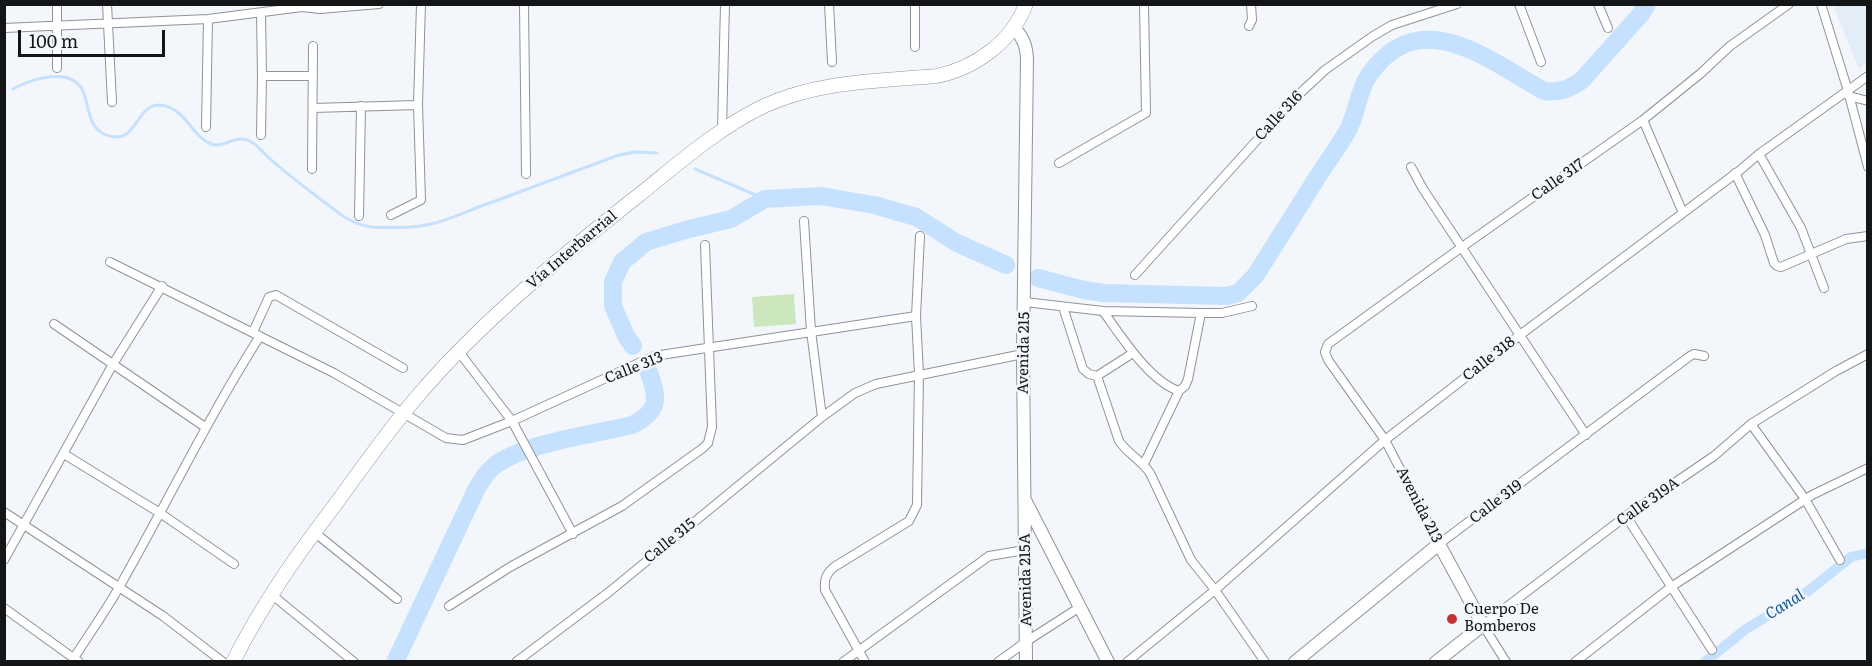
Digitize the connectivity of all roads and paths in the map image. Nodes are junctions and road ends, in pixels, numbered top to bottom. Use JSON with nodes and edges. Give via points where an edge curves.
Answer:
{"nodes":[{"id":1,"x":57,"y":4,"type":"edge"},
{"id":2,"x":107,"y":4,"type":"edge"},
{"id":3,"x":379,"y":4,"type":"edge"},
{"id":4,"x":421,"y":4,"type":"edge"},
{"id":5,"x":524,"y":4,"type":"edge"},
{"id":6,"x":724,"y":4,"type":"edge"},
{"id":7,"x":829,"y":4,"type":"edge"},
{"id":8,"x":915,"y":4,"type":"edge"},
{"id":9,"x":1026,"y":4,"type":"edge"},
{"id":10,"x":1144,"y":4,"type":"edge"},
{"id":11,"x":1251,"y":4,"type":"edge"},
{"id":12,"x":1457,"y":4,"type":"edge"},
{"id":13,"x":1519,"y":4,"type":"edge"},
{"id":14,"x":1598,"y":4,"type":"edge"},
{"id":15,"x":1789,"y":4,"type":"edge"},
{"id":16,"x":1821,"y":4,"type":"edge"},
{"id":17,"x":303,"y":6,"type":"edge"},
{"id":18,"x":261,"y":14,"type":"junction"},
{"id":19,"x":208,"y":19,"type":"junction"},
{"id":20,"x":57,"y":25,"type":"junction"},
{"id":21,"x":109,"y":25,"type":"junction"},
{"id":22,"x":1250,"y":26,"type":"dead end"},
{"id":23,"x":4,"y":28,"type":"edge"},
{"id":24,"x":1014,"y":28,"type":"junction"},
{"id":25,"x":1608,"y":28,"type":"dead end"},
{"id":26,"x":313,"y":46,"type":"dead end"},
{"id":27,"x":915,"y":47,"type":"dead end"},
{"id":28,"x":832,"y":62,"type":"dead end"},
{"id":29,"x":1541,"y":62,"type":"dead end"},
{"id":30,"x":57,"y":68,"type":"dead end"},
{"id":31,"x":262,"y":76,"type":"junction"},
{"id":32,"x":313,"y":76,"type":"junction"},
{"id":33,"x":1868,"y":76,"type":"edge"},
{"id":34,"x":1848,"y":93,"type":"junction"},
{"id":35,"x":1868,"y":101,"type":"edge"},
{"id":36,"x":112,"y":102,"type":"dead end"},
{"id":37,"x":418,"y":105,"type":"junction"},
{"id":38,"x":361,"y":106,"type":"junction"},
{"id":39,"x":313,"y":108,"type":"junction"},
{"id":40,"x":1643,"y":120,"type":"junction"},
{"id":41,"x":206,"y":127,"type":"dead end"},
{"id":42,"x":722,"y":130,"type":"junction"},
{"id":43,"x":261,"y":135,"type":"dead end"},
{"id":44,"x":1759,"y":154,"type":"junction"},
{"id":45,"x":1059,"y":163,"type":"dead end"},
{"id":46,"x":1411,"y":167,"type":"dead end"},
{"id":47,"x":1868,"y":167,"type":"edge"},
{"id":48,"x":312,"y":170,"type":"dead end"},
{"id":49,"x":1735,"y":173,"type":"junction"},
{"id":50,"x":526,"y":174,"type":"dead end"},
{"id":51,"x":1683,"y":213,"type":"junction"},
{"id":52,"x":391,"y":215,"type":"dead end"},
{"id":53,"x":359,"y":216,"type":"dead end"},
{"id":54,"x":804,"y":221,"type":"dead end"},
{"id":55,"x":920,"y":236,"type":"dead end"},
{"id":56,"x":1868,"y":236,"type":"edge"},
{"id":57,"x":705,"y":245,"type":"dead end"},
{"id":58,"x":1462,"y":247,"type":"junction"},
{"id":59,"x":1811,"y":253,"type":"junction"},
{"id":60,"x":110,"y":262,"type":"dead end"},
{"id":61,"x":1135,"y":275,"type":"dead end"},
{"id":62,"x":162,"y":286,"type":"junction"},
{"id":63,"x":1824,"y":288,"type":"dead end"},
{"id":64,"x":1025,"y":302,"type":"junction"},
{"id":65,"x":1252,"y":306,"type":"dead end"},
{"id":66,"x":1063,"y":307,"type":"junction"},
{"id":67,"x":1103,"y":311,"type":"junction"},
{"id":68,"x":1201,"y":313,"type":"junction"},
{"id":69,"x":916,"y":316,"type":"junction"},
{"id":70,"x":54,"y":324,"type":"dead end"},
{"id":71,"x":811,"y":331,"type":"junction"},
{"id":72,"x":256,"y":334,"type":"junction"},
{"id":73,"x":1520,"y":334,"type":"junction"},
{"id":74,"x":709,"y":347,"type":"junction"},
{"id":75,"x":459,"y":352,"type":"junction"},
{"id":76,"x":1325,"y":352,"type":"joint"},
{"id":77,"x":1133,"y":353,"type":"junction"},
{"id":78,"x":1023,"y":354,"type":"junction"},
{"id":79,"x":1868,"y":354,"type":"edge"},
{"id":80,"x":1704,"y":356,"type":"dead end"},
{"id":81,"x":113,"y":364,"type":"junction"},
{"id":82,"x":403,"y":368,"type":"dead end"},
{"id":83,"x":919,"y":374,"type":"junction"},
{"id":84,"x":1097,"y":376,"type":"junction"},
{"id":85,"x":1179,"y":391,"type":"junction"},
{"id":86,"x":403,"y":414,"type":"junction"},
{"id":87,"x":822,"y":417,"type":"junction"},
{"id":88,"x":512,"y":421,"type":"junction"},
{"id":89,"x":1751,"y":424,"type":"junction"},
{"id":90,"x":205,"y":427,"type":"junction"},
{"id":91,"x":1586,"y":435,"type":"junction"},
{"id":92,"x":1385,"y":440,"type":"junction"},
{"id":93,"x":64,"y":454,"type":"junction"},
{"id":94,"x":1144,"y":464,"type":"junction"},
{"id":95,"x":1868,"y":468,"type":"edge"},
{"id":96,"x":1024,"y":498,"type":"junction"},
{"id":97,"x":1805,"y":499,"type":"junction"},
{"id":98,"x":4,"y":512,"type":"edge"},
{"id":99,"x":160,"y":513,"type":"junction"},
{"id":100,"x":1626,"y":516,"type":"junction"},
{"id":101,"x":25,"y":525,"type":"junction"},
{"id":102,"x":314,"y":532,"type":"junction"},
{"id":103,"x":573,"y":534,"type":"junction"},
{"id":104,"x":1439,"y":544,"type":"junction"},
{"id":105,"x":1025,"y":550,"type":"junction"},
{"id":106,"x":4,"y":560,"type":"edge"},
{"id":107,"x":1840,"y":560,"type":"dead end"},
{"id":108,"x":234,"y":564,"type":"dead end"},
{"id":109,"x":119,"y":587,"type":"junction"},
{"id":110,"x":1671,"y":587,"type":"junction"},
{"id":111,"x":1215,"y":590,"type":"junction"},
{"id":112,"x":271,"y":594,"type":"junction"},
{"id":113,"x":397,"y":599,"type":"dead end"},
{"id":114,"x":449,"y":606,"type":"dead end"},
{"id":115,"x":1080,"y":607,"type":"junction"},
{"id":116,"x":4,"y":609,"type":"edge"},
{"id":117,"x":1483,"y":625,"type":"junction"},
{"id":118,"x":1027,"y":641,"type":"junction"},
{"id":119,"x":859,"y":650,"type":"junction"},
{"id":120,"x":1712,"y":650,"type":"dead end"},
{"id":121,"x":77,"y":660,"type":"edge"},
{"id":122,"x":219,"y":661,"type":"edge"},
{"id":123,"x":233,"y":662,"type":"edge"},
{"id":124,"x":354,"y":662,"type":"edge"},
{"id":125,"x":516,"y":662,"type":"edge"},
{"id":126,"x":843,"y":662,"type":"edge"},
{"id":127,"x":866,"y":662,"type":"edge"},
{"id":128,"x":998,"y":662,"type":"edge"},
{"id":129,"x":1026,"y":662,"type":"edge"},
{"id":130,"x":1108,"y":662,"type":"edge"},
{"id":131,"x":1128,"y":662,"type":"edge"},
{"id":132,"x":1265,"y":662,"type":"edge"},
{"id":133,"x":1295,"y":662,"type":"edge"},
{"id":134,"x":1436,"y":662,"type":"edge"},
{"id":135,"x":1506,"y":662,"type":"edge"},
{"id":136,"x":1575,"y":662,"type":"edge"}],
"edges":[{"from":1,"to":20,"type":"street"},
{"from":2,"to":21,"type":"street"},
{"from":3,"to":17,"type":"street","via":[[320,9]]},
{"from":4,"to":37,"type":"street"},
{"from":5,"to":50,"type":"street"},
{"from":6,"to":42,"type":"street"},
{"from":7,"to":28,"type":"street"},
{"from":8,"to":27,"type":"street"},
{"from":9,"to":24,"type":"main road","name":"Vía Interbarrial"},
{"from":10,"to":45,"type":"street","via":[[1146,113]]},
{"from":11,"to":22,"type":"street"},
{"from":12,"to":61,"type":"street","name":"Calle 316","via":[[1392,25],[1324,70],[1294,98]]},
{"from":13,"to":29,"type":"street"},
{"from":14,"to":25,"type":"street"},
{"from":15,"to":40,"type":"street","name":"Calle 317","via":[[1730,46]]},
{"from":16,"to":34,"type":"street"},
{"from":17,"to":18,"type":"street"},
{"from":18,"to":19,"type":"street"},
{"from":18,"to":31,"type":"street"},
{"from":19,"to":21,"type":"street"},
{"from":19,"to":41,"type":"street"},
{"from":20,"to":21,"type":"street"},
{"from":20,"to":23,"type":"street"},
{"from":20,"to":30,"type":"street"},
{"from":21,"to":36,"type":"street"},
{"from":24,"to":42,"type":"main road","name":"Vía Interbarrial","via":[[985,55],[955,72],[820,87],[765,106]]},
{"from":24,"to":64,"type":"street","name":"Avenida 215","via":[[1022,36],[1027,58]]},
{"from":26,"to":32,"type":"street"},
{"from":31,"to":32,"type":"street"},
{"from":31,"to":43,"type":"street"},
{"from":32,"to":39,"type":"street"},
{"from":33,"to":34,"type":"street","name":"Calle 318"},
{"from":34,"to":35,"type":"street"},
{"from":34,"to":44,"type":"street","name":"Calle 318"},
{"from":34,"to":47,"type":"street"},
{"from":37,"to":38,"type":"street"},
{"from":37,"to":52,"type":"street","via":[[421,200]]},
{"from":38,"to":39,"type":"street"},
{"from":38,"to":53,"type":"street"},
{"from":39,"to":48,"type":"street"},
{"from":40,"to":51,"type":"street"},
{"from":40,"to":58,"type":"street","name":"Calle 317"},
{"from":42,"to":75,"type":"main road","name":"Vía Interbarrial","via":[[616,213]]},
{"from":44,"to":49,"type":"street","name":"Calle 318"},
{"from":44,"to":59,"type":"street"},
{"from":46,"to":58,"type":"street"},
{"from":49,"to":51,"type":"street","name":"Calle 318"},
{"from":49,"to":59,"type":"street","via":[[1774,263],[1781,267]]},
{"from":51,"to":73,"type":"street","name":"Calle 318"},
{"from":54,"to":71,"type":"street"},
{"from":55,"to":69,"type":"street"},
{"from":56,"to":59,"type":"street","via":[[1846,239]]},
{"from":57,"to":74,"type":"street"},
{"from":58,"to":73,"type":"street"},
{"from":58,"to":76,"type":"street","name":"Calle 317","via":[[1328,344]]},
{"from":59,"to":63,"type":"street"},
{"from":60,"to":62,"type":"street","name":"Calle 313"},
{"from":62,"to":72,"type":"street","name":"Calle 313"},
{"from":62,"to":81,"type":"street"},
{"from":64,"to":66,"type":"street"},
{"from":64,"to":78,"type":"street","name":"Avenida 215"},
{"from":65,"to":68,"type":"street"},
{"from":66,"to":67,"type":"street"},
{"from":66,"to":84,"type":"street","via":[[1083,369]]},
{"from":67,"to":68,"type":"street"},
{"from":67,"to":77,"type":"street"},
{"from":68,"to":85,"type":"street","via":[[1188,379]]},
{"from":69,"to":71,"type":"street","name":"Calle 313"},
{"from":69,"to":83,"type":"street"},
{"from":70,"to":81,"type":"street"},
{"from":71,"to":74,"type":"street","name":"Calle 313"},
{"from":71,"to":87,"type":"street"},
{"from":72,"to":82,"type":"street","via":[[269,297],[276,295]]},
{"from":72,"to":86,"type":"street","name":"Calle 313","via":[[334,373]]},
{"from":72,"to":90,"type":"street"},
{"from":73,"to":91,"type":"street"},
{"from":73,"to":92,"type":"street","name":"Calle 318"},
{"from":74,"to":88,"type":"street","name":"Calle 313","via":[[654,356]]},
{"from":74,"to":103,"type":"street","via":[[712,427],[708,443],[622,506]]},
{"from":75,"to":86,"type":"main road","name":"Vía Interbarrial"},
{"from":75,"to":88,"type":"street"},
{"from":76,"to":92,"type":"street","name":"Avenida 213"},
{"from":77,"to":84,"type":"street"},
{"from":77,"to":85,"type":"street","via":[[1169,388]]},
{"from":78,"to":83,"type":"street","name":"Calle 315"},
{"from":78,"to":96,"type":"street","name":"Avenida 215"},
{"from":79,"to":89,"type":"street","name":"Calle 319A"},
{"from":80,"to":91,"type":"street","name":"Calle 319","via":[[1690,356]]},
{"from":81,"to":90,"type":"street"},
{"from":81,"to":93,"type":"street"},
{"from":83,"to":87,"type":"street","name":"Calle 315","via":[[866,387]]},
{"from":83,"to":119,"type":"street","via":[[917,505],[909,521],[834,567],[824,580],[825,590]]},
{"from":84,"to":94,"type":"street","via":[[1119,441]]},
{"from":85,"to":94,"type":"street"},
{"from":86,"to":88,"type":"street","name":"Calle 313","via":[[454,440]]},
{"from":86,"to":102,"type":"main road","name":"Vía Interbarrial"},
{"from":87,"to":125,"type":"street","name":"Calle 315","via":[[609,592]]},
{"from":88,"to":103,"type":"street"},
{"from":89,"to":97,"type":"street"},
{"from":89,"to":100,"type":"street","name":"Calle 319A","via":[[1714,456]]},
{"from":90,"to":99,"type":"street"},
{"from":91,"to":104,"type":"street","name":"Calle 319"},
{"from":92,"to":104,"type":"street","name":"Avenida 213"},
{"from":92,"to":111,"type":"street","name":"Calle 318"},
{"from":93,"to":99,"type":"street"},
{"from":93,"to":101,"type":"street"},
{"from":94,"to":111,"type":"street","via":[[1191,560]]},
{"from":95,"to":97,"type":"street"},
{"from":96,"to":105,"type":"street","name":"Avenida 215A"},
{"from":96,"to":115,"type":"street","name":"Avenida 215"},
{"from":97,"to":107,"type":"street"},
{"from":97,"to":110,"type":"street"},
{"from":98,"to":101,"type":"street"},
{"from":99,"to":108,"type":"street"},
{"from":99,"to":109,"type":"street"},
{"from":100,"to":110,"type":"street"},
{"from":100,"to":117,"type":"street","name":"Calle 319A"},
{"from":101,"to":106,"type":"street"},
{"from":101,"to":109,"type":"street"},
{"from":102,"to":112,"type":"main road","name":"Vía Interbarrial"},
{"from":102,"to":113,"type":"street"},
{"from":103,"to":114,"type":"street","via":[[510,567]]},
{"from":104,"to":117,"type":"street","name":"Avenida 213"},
{"from":104,"to":133,"type":"street","name":"Calle 319"},
{"from":105,"to":118,"type":"street","name":"Avenida 215A"},
{"from":105,"to":119,"type":"street","via":[[989,556]]},
{"from":109,"to":121,"type":"street"},
{"from":109,"to":122,"type":"street"},
{"from":110,"to":120,"type":"street"},
{"from":110,"to":136,"type":"street"},
{"from":111,"to":131,"type":"street","name":"Calle 318"},
{"from":111,"to":132,"type":"street"},
{"from":112,"to":123,"type":"main road","name":"Vía Interbarrial"},
{"from":112,"to":124,"type":"street"},
{"from":115,"to":118,"type":"street"},
{"from":115,"to":130,"type":"street","name":"Avenida 215"},
{"from":116,"to":121,"type":"street"},
{"from":117,"to":134,"type":"street","name":"Calle 319A"},
{"from":117,"to":135,"type":"street","name":"Avenida 213"},
{"from":118,"to":128,"type":"street"},
{"from":118,"to":129,"type":"street","name":"Avenida 215A"},
{"from":119,"to":126,"type":"street"},
{"from":119,"to":127,"type":"street"}]}
